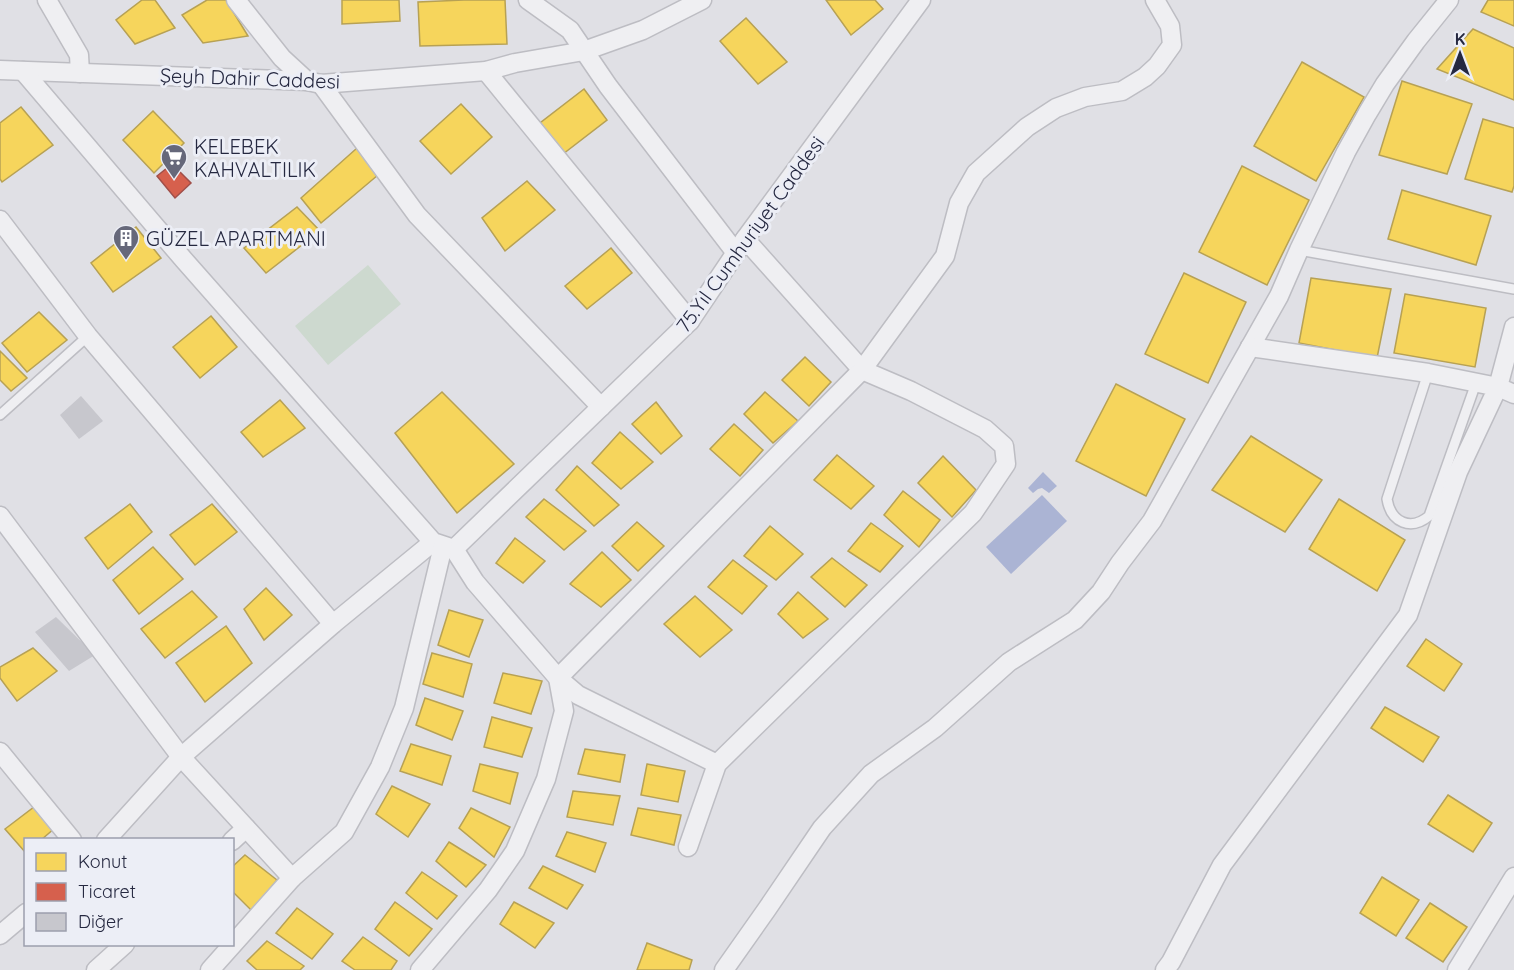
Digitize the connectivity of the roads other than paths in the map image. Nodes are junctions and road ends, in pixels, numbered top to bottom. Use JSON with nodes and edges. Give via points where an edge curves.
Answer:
{"nodes":[{"id":1,"x":47,"y":0,"type":"edge"},
{"id":2,"x":236,"y":0,"type":"edge"},
{"id":3,"x":528,"y":0,"type":"edge"},
{"id":4,"x":702,"y":0,"type":"edge"},
{"id":5,"x":921,"y":0,"type":"edge"},
{"id":6,"x":1155,"y":0,"type":"edge"},
{"id":7,"x":1449,"y":0,"type":"edge"},
{"id":8,"x":584,"y":51,"type":"junction"},
{"id":9,"x":0,"y":70,"type":"edge"},
{"id":10,"x":23,"y":71,"type":"junction"},
{"id":11,"x":486,"y":71,"type":"junction"},
{"id":12,"x":80,"y":73,"type":"junction"},
{"id":13,"x":314,"y":82,"type":"junction"},
{"id":14,"x":0,"y":220,"type":"edge"},
{"id":15,"x":740,"y":246,"type":"junction"},
{"id":16,"x":1299,"y":250,"type":"junction"},
{"id":17,"x":1514,"y":289,"type":"edge"},
{"id":18,"x":690,"y":321,"type":"junction"},
{"id":19,"x":1514,"y":327,"type":"edge"},
{"id":20,"x":88,"y":336,"type":"junction"},
{"id":21,"x":1250,"y":347,"type":"junction"},
{"id":22,"x":862,"y":370,"type":"junction"},
{"id":23,"x":1428,"y":373,"type":"junction"},
{"id":24,"x":1476,"y":383,"type":"junction"},
{"id":25,"x":1506,"y":391,"type":"edge"},
{"id":26,"x":602,"y":407,"type":"junction"},
{"id":27,"x":0,"y":415,"type":"edge"},
{"id":28,"x":0,"y":516,"type":"edge"},
{"id":29,"x":443,"y":546,"type":"junction"},
{"id":30,"x":333,"y":624,"type":"junction"},
{"id":31,"x":558,"y":678,"type":"junction"},
{"id":32,"x":0,"y":752,"type":"edge"},
{"id":33,"x":181,"y":757,"type":"junction"},
{"id":34,"x":717,"y":764,"type":"junction"},
{"id":35,"x":246,"y":828,"type":"junction"},
{"id":36,"x":70,"y":838,"type":"edge"},
{"id":37,"x":108,"y":838,"type":"edge"},
{"id":38,"x":234,"y":840,"type":"edge"},
{"id":39,"x":688,"y":847,"type":"dead end"},
{"id":40,"x":1514,"y":877,"type":"edge"},
{"id":41,"x":292,"y":878,"type":"junction"},
{"id":42,"x":24,"y":915,"type":"edge"},
{"id":43,"x":0,"y":935,"type":"edge"},
{"id":44,"x":234,"y":943,"type":"edge"},
{"id":45,"x":124,"y":946,"type":"edge"},
{"id":46,"x":231,"y":946,"type":"edge"},
{"id":47,"x":96,"y":970,"type":"edge"},
{"id":48,"x":210,"y":970,"type":"edge"},
{"id":49,"x":420,"y":970,"type":"edge"},
{"id":50,"x":724,"y":970,"type":"edge"},
{"id":51,"x":1165,"y":970,"type":"edge"},
{"id":52,"x":1457,"y":970,"type":"edge"}],
"edges":[{"from":1,"to":12,"type":"street","via":[[79,55]]},
{"from":2,"to":13,"type":"street","via":[[282,58]]},
{"from":3,"to":8,"type":"street","via":[[570,30]]},
{"from":4,"to":8,"type":"street","name":"Şeyh Dahir Caddesi","via":[[643,30]]},
{"from":5,"to":15,"type":"street","name":"75.Yıl Cumhuriyet Caddesi"},
{"from":6,"to":22,"type":"street","via":[[1170,26],[1172,45],[1157,66],[1122,91],[1056,108],[1027,127],[975,174],[959,203],[945,256]]},
{"from":7,"to":16,"type":"street","via":[[1367,114]]},
{"from":8,"to":11,"type":"street","name":"Şeyh Dahir Caddesi"},
{"from":8,"to":15,"type":"street","via":[[608,86]]},
{"from":9,"to":10,"type":"street","name":"Şeyh Dahir Caddesi"},
{"from":10,"to":12,"type":"street","name":"Şeyh Dahir Caddesi"},
{"from":10,"to":29,"type":"street","via":[[177,251]]},
{"from":11,"to":13,"type":"street","name":"Şeyh Dahir Caddesi"},
{"from":11,"to":18,"type":"street"},
{"from":12,"to":13,"type":"street","name":"Şeyh Dahir Caddesi"},
{"from":13,"to":26,"type":"street","via":[[417,215]]},
{"from":14,"to":20,"type":"street"},
{"from":15,"to":18,"type":"street","name":"75.Yıl Cumhuriyet Caddesi"},
{"from":15,"to":22,"type":"street"},
{"from":16,"to":17,"type":"lane"},
{"from":16,"to":21,"type":"street","via":[[1280,296]]},
{"from":18,"to":26,"type":"street","name":"75.Yıl Cumhuriyet Caddesi"},
{"from":19,"to":25,"type":"street"},
{"from":20,"to":27,"type":"lane"},
{"from":20,"to":30,"type":"street"},
{"from":21,"to":23,"type":"street"},
{"from":21,"to":50,"type":"street","via":[[1152,521],[1101,592],[1075,620],[1009,662],[935,728],[871,774],[822,828]]},
{"from":22,"to":31,"type":"street"},
{"from":22,"to":34,"type":"street","via":[[985,429],[1004,446],[1006,464],[973,513]]},
{"from":23,"to":24,"type":"street"},
{"from":23,"to":24,"type":"lane","via":[[1387,499],[1391,513],[1403,523],[1417,523],[1429,516]]},
{"from":24,"to":25,"type":"street"},
{"from":25,"to":51,"type":"street","via":[[1458,472],[1408,615],[1222,865]]},
{"from":26,"to":29,"type":"street","name":"75.Yıl Cumhuriyet Caddesi"},
{"from":28,"to":33,"type":"street"},
{"from":29,"to":30,"type":"street","name":"75.Yıl Cumhuriyet Caddesi"},
{"from":29,"to":31,"type":"street"},
{"from":29,"to":41,"type":"street","via":[[405,708],[380,767],[344,832]]},
{"from":30,"to":33,"type":"street","name":"75.Yıl Cumhuriyet Caddesi"},
{"from":31,"to":34,"type":"street","via":[[578,695]]},
{"from":31,"to":49,"type":"street","via":[[564,711],[546,779],[515,851],[488,890]]},
{"from":32,"to":36,"type":"street"},
{"from":33,"to":35,"type":"street"},
{"from":33,"to":37,"type":"street","name":"75.Yıl Cumhuriyet Caddesi"},
{"from":34,"to":39,"type":"street"},
{"from":35,"to":38,"type":"street"},
{"from":35,"to":41,"type":"street"},
{"from":40,"to":52,"type":"street"},
{"from":41,"to":44,"type":"street"},
{"from":42,"to":43,"type":"street"},
{"from":45,"to":47,"type":"street"},
{"from":46,"to":48,"type":"street"}]}
